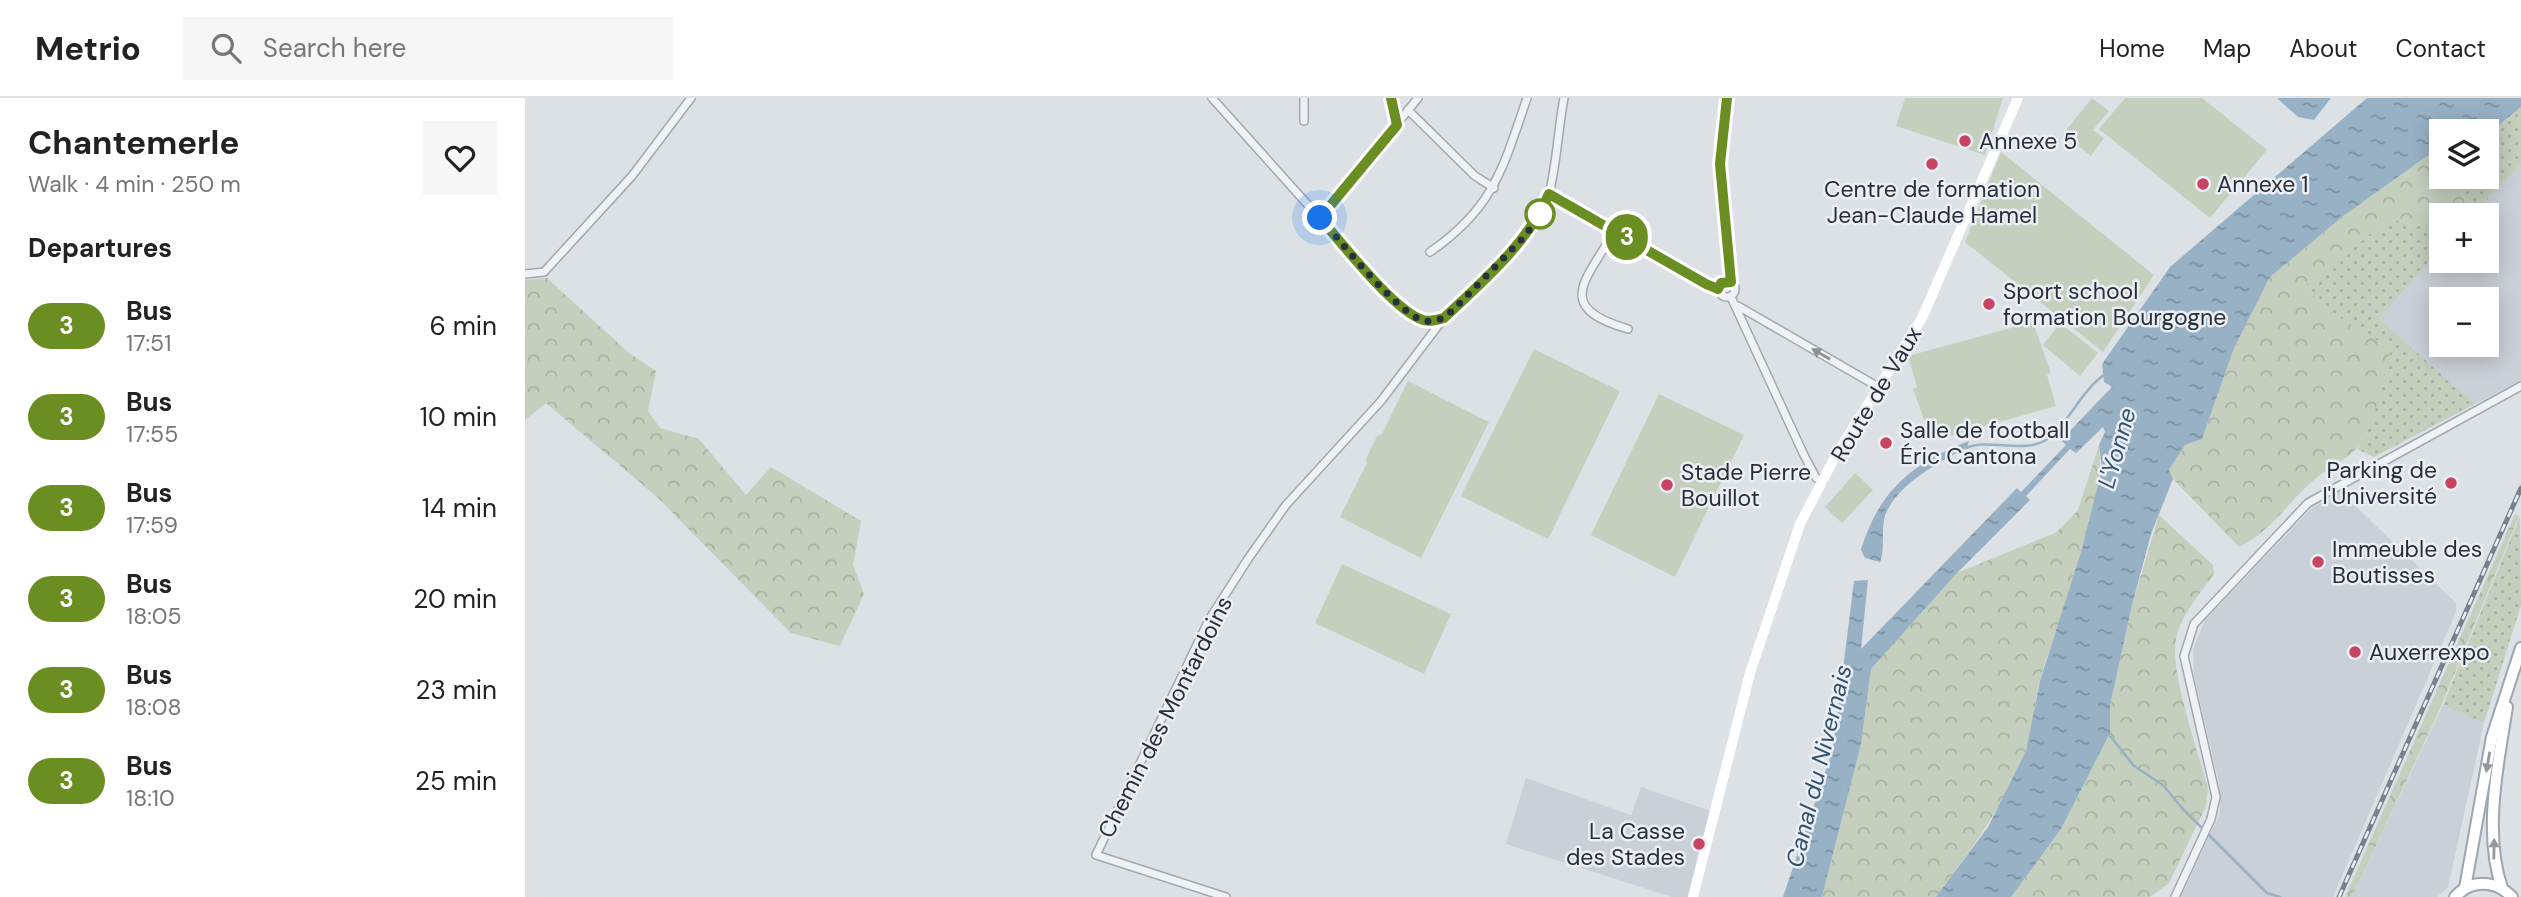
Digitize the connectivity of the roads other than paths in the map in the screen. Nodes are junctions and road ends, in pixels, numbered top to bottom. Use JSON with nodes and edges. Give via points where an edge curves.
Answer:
{"nodes":[{"id":1,"x":691,"y":98,"type":"edge"},
{"id":2,"x":1212,"y":98,"type":"edge"},
{"id":3,"x":1304,"y":98,"type":"edge"},
{"id":4,"x":1391,"y":98,"type":"edge"},
{"id":5,"x":1418,"y":98,"type":"edge"},
{"id":6,"x":1527,"y":98,"type":"edge"},
{"id":7,"x":1564,"y":98,"type":"edge"},
{"id":8,"x":1728,"y":98,"type":"edge"},
{"id":9,"x":2018,"y":98,"type":"edge"},
{"id":10,"x":1408,"y":110,"type":"junction"},
{"id":11,"x":1304,"y":121,"type":"dead end"},
{"id":12,"x":1397,"y":125,"type":"junction"},
{"id":13,"x":1494,"y":188,"type":"junction"},
{"id":14,"x":1549,"y":194,"type":"junction"},
{"id":15,"x":1320,"y":218,"type":"junction"},
{"id":16,"x":1615,"y":230,"type":"junction"},
{"id":17,"x":1430,"y":252,"type":"dead end"},
{"id":18,"x":525,"y":274,"type":"edge"},
{"id":19,"x":1731,"y":282,"type":"junction"},
{"id":20,"x":1718,"y":289,"type":"junction"},
{"id":21,"x":1731,"y":297,"type":"junction"},
{"id":22,"x":1737,"y":306,"type":"junction"},
{"id":23,"x":1444,"y":318,"type":"junction"},
{"id":24,"x":1628,"y":329,"type":"dead end"},
{"id":25,"x":2521,"y":386,"type":"edge"},
{"id":26,"x":1880,"y":388,"type":"junction"},
{"id":27,"x":1823,"y":481,"type":"junction"},
{"id":28,"x":2521,"y":648,"type":"edge"},
{"id":29,"x":2513,"y":673,"type":"junction"},
{"id":30,"x":2178,"y":888,"type":"junction"},
{"id":31,"x":2465,"y":888,"type":"junction"},
{"id":32,"x":2502,"y":888,"type":"junction"},
{"id":33,"x":1226,"y":897,"type":"edge"},
{"id":34,"x":1693,"y":897,"type":"edge"},
{"id":35,"x":2169,"y":897,"type":"edge"},
{"id":36,"x":2175,"y":897,"type":"edge"},
{"id":37,"x":2455,"y":897,"type":"edge"},
{"id":38,"x":2512,"y":897,"type":"edge"}],
"edges":[{"from":1,"to":18,"type":"street","via":[[632,176],[544,272]]},
{"from":2,"to":15,"type":"street"},
{"from":3,"to":11,"type":"street"},
{"from":4,"to":12,"type":"street"},
{"from":5,"to":10,"type":"street"},
{"from":6,"to":13,"type":"street"},
{"from":7,"to":14,"type":"street","name":"Chemin des Montardoins"},
{"from":8,"to":19,"type":"street","via":[[1720,164]]},
{"from":9,"to":26,"type":"street","name":"Route de Vaux","via":[[1938,286]]},
{"from":10,"to":12,"type":"street"},
{"from":10,"to":13,"type":"street","via":[[1475,176]]},
{"from":12,"to":15,"type":"street"},
{"from":13,"to":17,"type":"street","via":[[1453,236]]},
{"from":14,"to":16,"type":"street"},
{"from":14,"to":23,"type":"street","name":"Chemin des Montardoins","via":[[1525,236]]},
{"from":15,"to":23,"type":"street","via":[[1397,303],[1423,320]]},
{"from":16,"to":20,"type":"street"},
{"from":16,"to":24,"type":"street","via":[[1583,285],[1581,298],[1593,316]]},
{"from":19,"to":20,"type":"street","via":[[1721,283]]},
{"from":19,"to":21,"type":"street","via":[[1735,289]]},
{"from":20,"to":21,"type":"street","via":[[1722,296]]},
{"from":21,"to":22,"type":"street"},
{"from":26,"to":22,"type":"street","one_way":true},
{"from":22,"to":27,"type":"street","via":[[1803,453],[1816,478]]},
{"from":23,"to":33,"type":"street","name":"Chemin des Montardoins","via":[[1381,401],[1293,497],[1248,559],[1209,620],[1096,855]]},
{"from":25,"to":30,"type":"street","via":[[2308,503],[2194,624],[2184,656],[2215,783],[2214,809]]},
{"from":26,"to":27,"type":"street","name":"Route de Vaux"},
{"from":27,"to":34,"type":"street","name":"Route de Vaux","via":[[1790,549],[1754,662]]},
{"from":28,"to":29,"type":"main road"},
{"from":29,"to":31,"type":"main road","one_way":true,"via":[[2493,737]]},
{"from":32,"to":29,"type":"main road","one_way":true,"via":[[2494,860],[2495,808]]},
{"from":30,"to":35,"type":"street"},
{"from":30,"to":36,"type":"street"},
{"from":31,"to":32,"type":"main road","via":[[2490,884]]},
{"from":31,"to":37,"type":"main road"},
{"from":32,"to":38,"type":"main road"}]}
